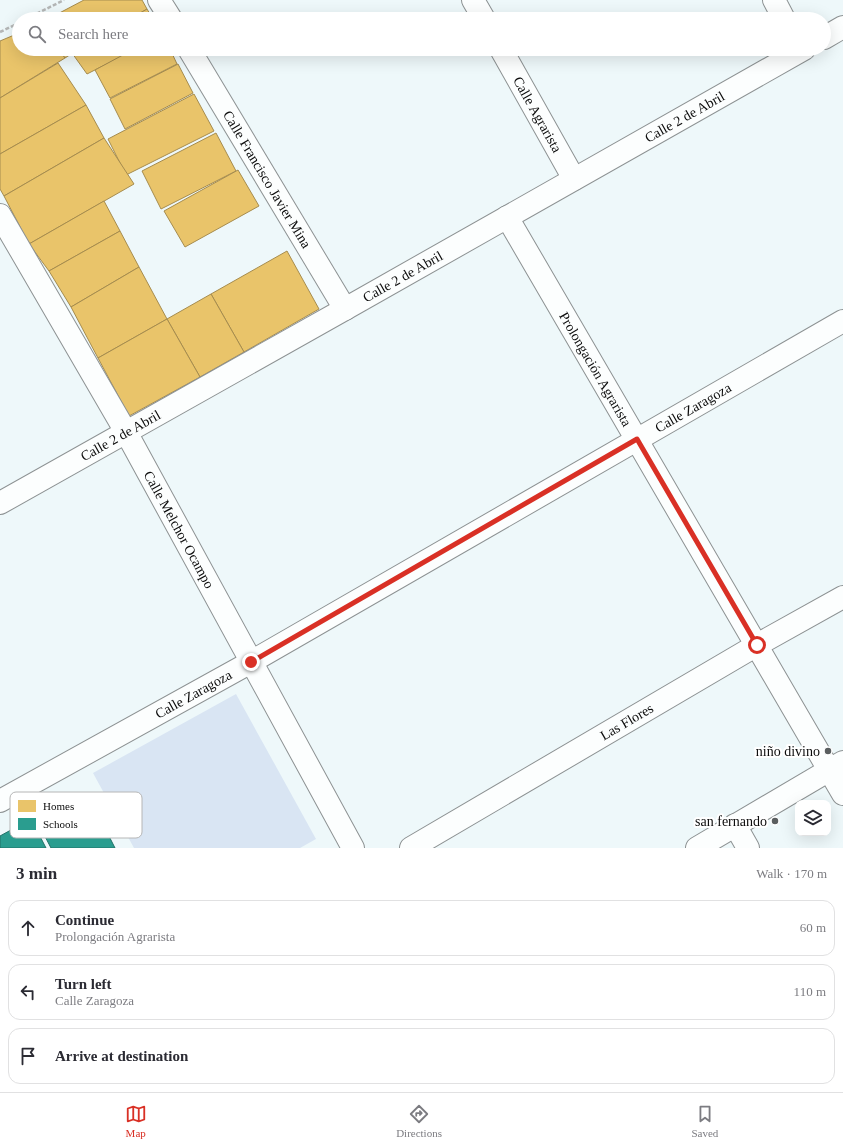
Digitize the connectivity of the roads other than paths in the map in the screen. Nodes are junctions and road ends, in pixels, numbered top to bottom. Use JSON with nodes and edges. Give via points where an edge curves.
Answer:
{"nodes":[{"id":1,"x":159,"y":0,"type":"edge"},
{"id":2,"x":473,"y":0,"type":"edge"},
{"id":3,"x":774,"y":0,"type":"edge"},
{"id":4,"x":167,"y":12,"type":"edge"},
{"id":5,"x":480,"y":12,"type":"edge"},
{"id":6,"x":780,"y":12,"type":"edge"},
{"id":7,"x":843,"y":27,"type":"edge"},
{"id":8,"x":831,"y":34,"type":"edge"},
{"id":9,"x":193,"y":56,"type":"edge"},
{"id":10,"x":505,"y":56,"type":"edge"},
{"id":11,"x":790,"y":56,"type":"edge"},
{"id":12,"x":574,"y":179,"type":"junction"},
{"id":13,"x":0,"y":215,"type":"edge"},
{"id":14,"x":507,"y":217,"type":"junction"},
{"id":15,"x":345,"y":309,"type":"junction"},
{"id":16,"x":843,"y":321,"type":"edge"},
{"id":17,"x":126,"y":432,"type":"junction"},
{"id":18,"x":637,"y":439,"type":"junction"},
{"id":19,"x":0,"y":503,"type":"edge"},
{"id":20,"x":843,"y":597,"type":"edge"},
{"id":21,"x":757,"y":645,"type":"junction"},
{"id":22,"x":251,"y":662,"type":"junction"},
{"id":23,"x":836,"y":766,"type":"edge"},
{"id":24,"x":16,"y":792,"type":"edge"},
{"id":25,"x":843,"y":794,"type":"edge"},
{"id":26,"x":10,"y":795,"type":"edge"},
{"id":27,"x":0,"y":801,"type":"edge"},
{"id":28,"x":736,"y":825,"type":"junction"},
{"id":29,"x":353,"y":848,"type":"edge"},
{"id":30,"x":411,"y":848,"type":"edge"},
{"id":31,"x":697,"y":848,"type":"edge"},
{"id":32,"x":748,"y":848,"type":"edge"}],
"edges":[{"from":1,"to":4,"type":"street"},
{"from":2,"to":5,"type":"street"},
{"from":3,"to":6,"type":"street"},
{"from":7,"to":8,"type":"street"},
{"from":9,"to":15,"type":"street","name":"Calle Francisco Javier Mina"},
{"from":10,"to":12,"type":"street","name":"Calle Agrarista"},
{"from":11,"to":12,"type":"street","name":"Calle 2 de Abril"},
{"from":12,"to":14,"type":"street","name":"Calle 2 de Abril"},
{"from":13,"to":17,"type":"street","name":"Calle Melchor Ocampo"},
{"from":14,"to":15,"type":"street","name":"Calle 2 de Abril"},
{"from":14,"to":18,"type":"street","name":"Prolongación Agrarista"},
{"from":15,"to":17,"type":"street","name":"Calle 2 de Abril"},
{"from":16,"to":18,"type":"street","name":"Calle Zaragoza"},
{"from":17,"to":19,"type":"street","name":"Calle 2 de Abril"},
{"from":17,"to":22,"type":"street","name":"Calle Melchor Ocampo"},
{"from":18,"to":21,"type":"street","name":"Prolongación Agrarista"},
{"from":18,"to":22,"type":"street","name":"Calle Zaragoza"},
{"from":20,"to":21,"type":"street","name":"Las Flores"},
{"from":21,"to":23,"type":"street","name":"Prolongación Agrarista"},
{"from":21,"to":30,"type":"street","name":"Las Flores"},
{"from":22,"to":24,"type":"street","name":"Calle Zaragoza"},
{"from":22,"to":29,"type":"street","name":"Calle Melchor Ocampo"},
{"from":23,"to":25,"type":"street","name":"Prolongación Agrarista"},
{"from":23,"to":28,"type":"street"},
{"from":26,"to":27,"type":"street","name":"Calle Zaragoza"},
{"from":28,"to":31,"type":"street"},
{"from":28,"to":32,"type":"street"}]}
